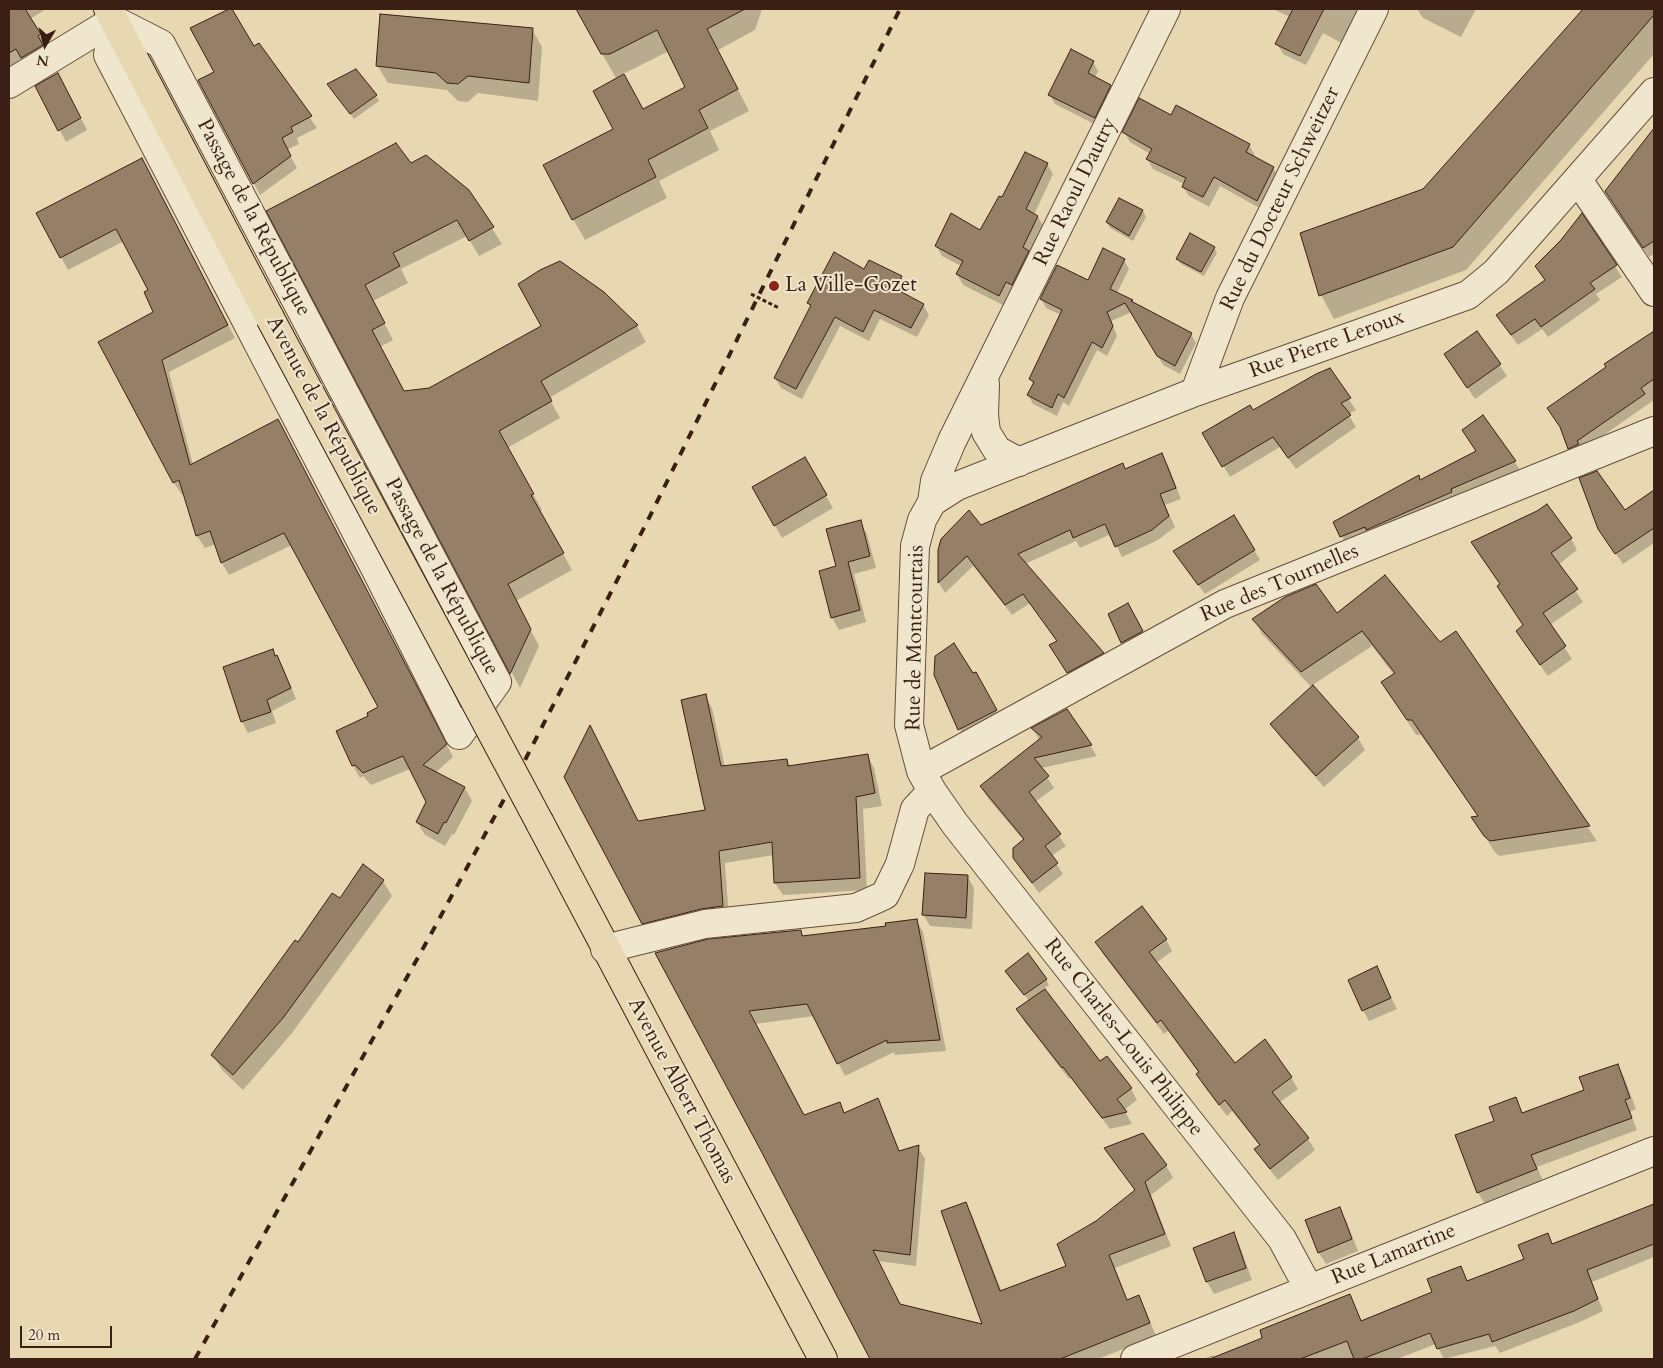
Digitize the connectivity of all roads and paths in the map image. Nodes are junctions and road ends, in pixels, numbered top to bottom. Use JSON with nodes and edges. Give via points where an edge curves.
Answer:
{"nodes":[{"id":1,"x":1166,"y":9,"type":"edge"},
{"id":2,"x":1374,"y":9,"type":"edge"},
{"id":3,"x":111,"y":14,"type":"edge"},
{"id":4,"x":9,"y":84,"type":"edge"},
{"id":5,"x":1654,"y":92,"type":"edge"},
{"id":6,"x":1578,"y":180,"type":"junction"},
{"id":7,"x":1654,"y":292,"type":"edge"},
{"id":8,"x":751,"y":294,"type":"dead end"},
{"id":9,"x":779,"y":308,"type":"dead end"},
{"id":10,"x":986,"y":375,"type":"junction"},
{"id":11,"x":1195,"y":392,"type":"junction"},
{"id":12,"x":1654,"y":431,"type":"edge"},
{"id":13,"x":1018,"y":462,"type":"junction"},
{"id":14,"x":932,"y":502,"type":"junction"},
{"id":15,"x":926,"y":781,"type":"junction"},
{"id":16,"x":540,"y":823,"type":"joint"},
{"id":17,"x":605,"y":949,"type":"junction"},
{"id":18,"x":1654,"y":1151,"type":"edge"},
{"id":19,"x":1309,"y":1289,"type":"junction"},
{"id":20,"x":823,"y":1359,"type":"edge"},
{"id":21,"x":1135,"y":1359,"type":"edge"}],
"edges":[{"from":1,"to":10,"type":"street","name":"Rue Raoul Dautry"},
{"from":2,"to":11,"type":"street","name":"Rue du Docteur Schweitzer","via":[[1230,298]]},
{"from":3,"to":3,"type":"street","name":"Passage de la République","via":[[108,56],[459,735],[497,682],[161,44]]},
{"from":3,"to":4,"type":"street"},
{"from":3,"to":16,"type":"main road","name":"Avenue de la République","bridge":true},
{"from":5,"to":6,"type":"street","name":"Rue Pierre Leroux"},
{"from":6,"to":7,"type":"street"},
{"from":6,"to":11,"type":"street","name":"Rue Pierre Leroux","via":[[1496,272],[1468,294]]},
{"from":8,"to":9,"type":"path"},
{"from":10,"to":13,"type":"street","via":[[986,432],[997,450]]},
{"from":10,"to":14,"type":"street","name":"Rue Raoul Dautry","via":[[935,481]]},
{"from":11,"to":13,"type":"street","name":"Rue Pierre Leroux"},
{"from":12,"to":15,"type":"street","name":"Rue des Tournelles","via":[[1225,604]]},
{"from":13,"to":14,"type":"street","name":"Rue Pierre Leroux","via":[[957,486]]},
{"from":14,"to":15,"type":"street","name":"Rue de Montcourtais","via":[[922,520],[915,546],[909,725]]},
{"from":15,"to":17,"type":"street","via":[[900,864],[885,895],[856,908],[705,924]]},
{"from":15,"to":19,"type":"street","name":"Rue Charles-Louis Philippe","via":[[955,824],[1282,1239]]},
{"from":16,"to":17,"type":"main road","name":"Avenue Albert Thomas"},
{"from":17,"to":20,"type":"main road","name":"Avenue Albert Thomas"},
{"from":18,"to":19,"type":"street","name":"Rue Lamartine"},
{"from":19,"to":21,"type":"street","name":"Rue Lamartine"}]}
